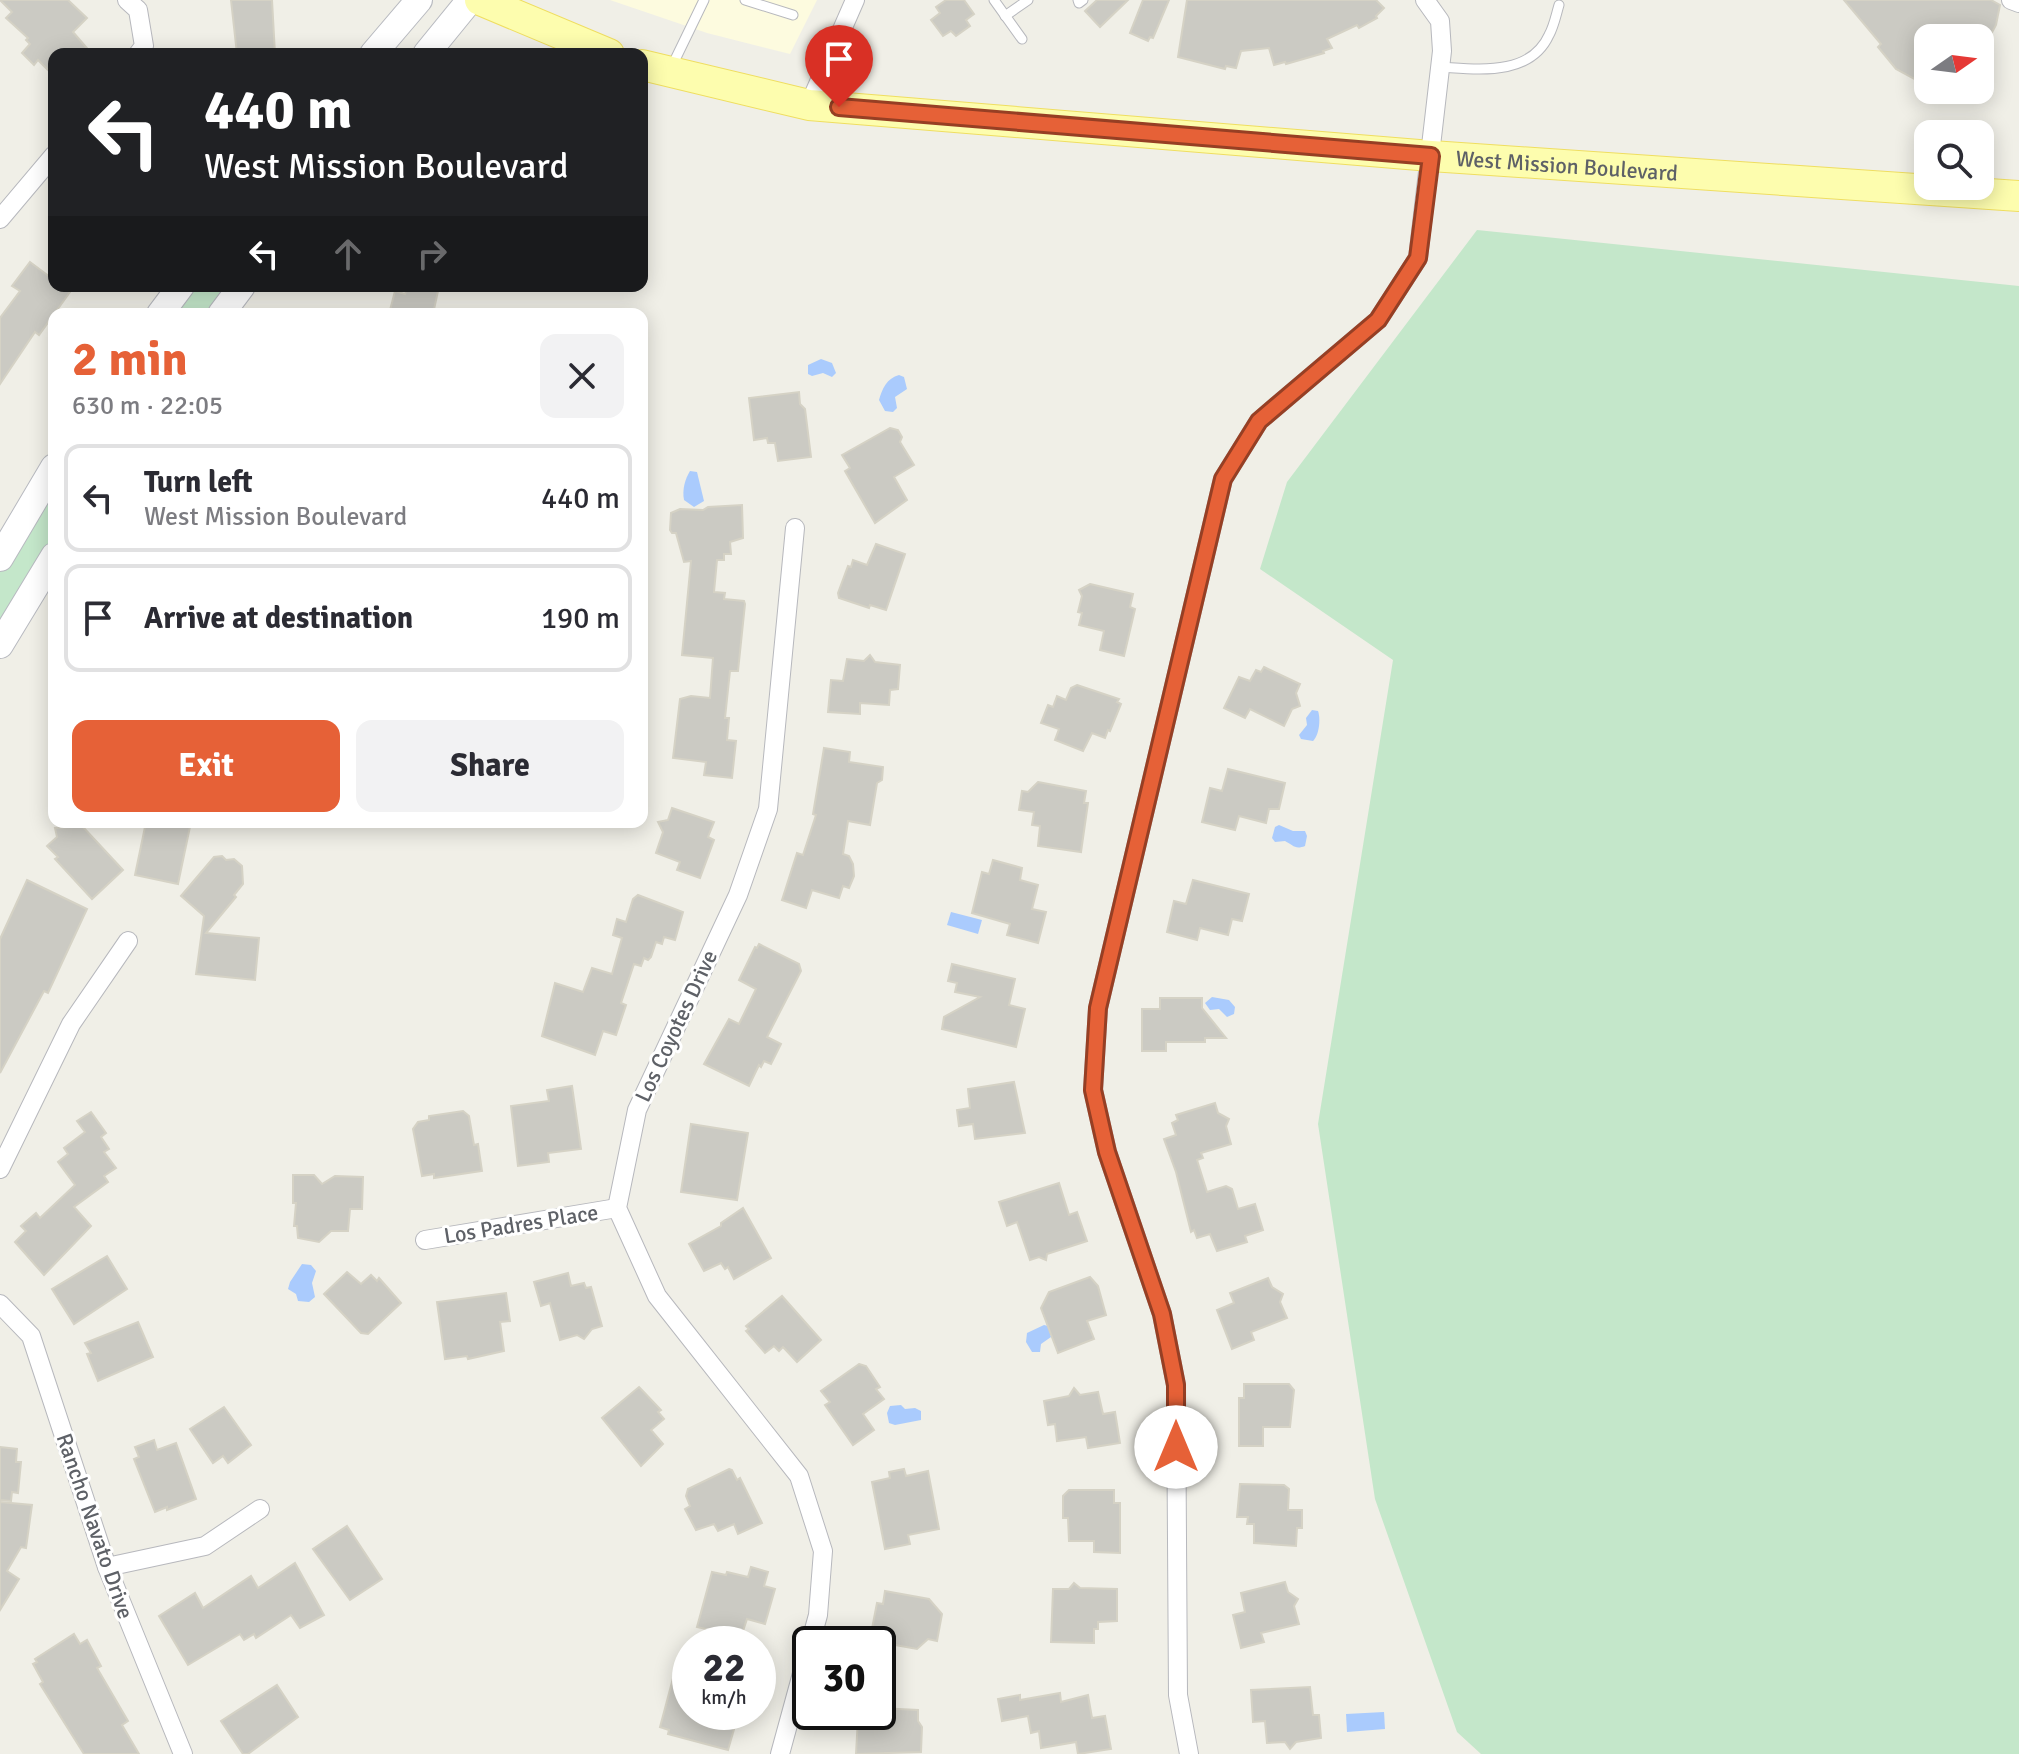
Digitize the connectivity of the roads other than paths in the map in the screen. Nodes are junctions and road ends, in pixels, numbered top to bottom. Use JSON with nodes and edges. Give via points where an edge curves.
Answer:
{"nodes":[{"id":1,"x":127,"y":0,"type":"edge"},
{"id":2,"x":419,"y":0,"type":"edge"},
{"id":3,"x":470,"y":0,"type":"edge"},
{"id":4,"x":480,"y":0,"type":"edge"},
{"id":5,"x":704,"y":0,"type":"edge"},
{"id":6,"x":745,"y":0,"type":"edge"},
{"id":7,"x":855,"y":0,"type":"edge"},
{"id":8,"x":994,"y":0,"type":"edge"},
{"id":9,"x":1028,"y":0,"type":"edge"},
{"id":10,"x":1425,"y":0,"type":"edge"},
{"id":11,"x":2011,"y":0,"type":"edge"},
{"id":12,"x":2019,"y":3,"type":"edge"},
{"id":13,"x":1559,"y":5,"type":"dead end"},
{"id":14,"x":793,"y":15,"type":"dead end"},
{"id":15,"x":1005,"y":16,"type":"junction"},
{"id":16,"x":1022,"y":39,"type":"dead end"},
{"id":17,"x":141,"y":48,"type":"edge"},
{"id":18,"x":378,"y":48,"type":"edge"},
{"id":19,"x":431,"y":48,"type":"edge"},
{"id":20,"x":595,"y":48,"type":"edge"},
{"id":21,"x":1440,"y":67,"type":"junction"},
{"id":22,"x":656,"y":69,"type":"edge"},
{"id":23,"x":809,"y":105,"type":"junction"},
{"id":24,"x":1431,"y":156,"type":"junction"},
{"id":25,"x":48,"y":162,"type":"edge"},
{"id":26,"x":2019,"y":196,"type":"edge"},
{"id":27,"x":0,"y":219,"type":"edge"},
{"id":28,"x":48,"y":481,"type":"edge"},
{"id":29,"x":795,"y":528,"type":"dead end"},
{"id":30,"x":0,"y":558,"type":"edge"},
{"id":31,"x":48,"y":566,"type":"edge"},
{"id":32,"x":0,"y":645,"type":"edge"},
{"id":33,"x":128,"y":941,"type":"dead end"},
{"id":34,"x":0,"y":1169,"type":"edge"},
{"id":35,"x":617,"y":1208,"type":"junction"},
{"id":36,"x":425,"y":1240,"type":"dead end"},
{"id":37,"x":0,"y":1304,"type":"edge"},
{"id":38,"x":260,"y":1509,"type":"dead end"},
{"id":39,"x":107,"y":1567,"type":"junction"},
{"id":40,"x":183,"y":1754,"type":"edge"},
{"id":41,"x":780,"y":1754,"type":"edge"},
{"id":42,"x":1189,"y":1754,"type":"edge"}],
"edges":[{"from":1,"to":17,"type":"street","via":[[138,10]]},
{"from":2,"to":18,"type":"main road"},
{"from":3,"to":19,"type":"main road"},
{"from":4,"to":20,"type":"main road"},
{"from":5,"to":22,"type":"lane"},
{"from":6,"to":14,"type":"lane"},
{"from":7,"to":23,"type":"street"},
{"from":8,"to":15,"type":"lane"},
{"from":9,"to":15,"type":"lane"},
{"from":10,"to":21,"type":"street","via":[[1440,21]]},
{"from":11,"to":12,"type":"street"},
{"from":13,"to":21,"type":"lane","via":[[1549,37],[1530,58],[1499,69]]},
{"from":15,"to":16,"type":"lane"},
{"from":21,"to":24,"type":"street"},
{"from":22,"to":23,"type":"main road","name":"West Mission Boulevard"},
{"from":23,"to":24,"type":"main road","name":"West Mission Boulevard"},
{"from":24,"to":26,"type":"main road","name":"West Mission Boulevard"},
{"from":24,"to":42,"type":"street","via":[[1418,258],[1386,308],[1259,421],[1223,479],[1098,1008],[1093,1090],[1107,1152],[1162,1314],[1176,1385],[1178,1695]]},
{"from":25,"to":27,"type":"street"},
{"from":28,"to":30,"type":"main road"},
{"from":29,"to":35,"type":"street","name":"Los Coyotes Drive","via":[[768,809],[738,895],[637,1110]]},
{"from":31,"to":32,"type":"main road"},
{"from":33,"to":34,"type":"street","via":[[71,1024]]},
{"from":35,"to":36,"type":"street","name":"Los Padres Place"},
{"from":35,"to":41,"type":"street","via":[[657,1296],[799,1476],[823,1551],[818,1615]]},
{"from":37,"to":39,"type":"street","name":"Rancho Navato Drive","via":[[31,1336]]},
{"from":38,"to":39,"type":"street","via":[[205,1546]]},
{"from":39,"to":40,"type":"street","name":"Rancho Navato Drive"}]}
